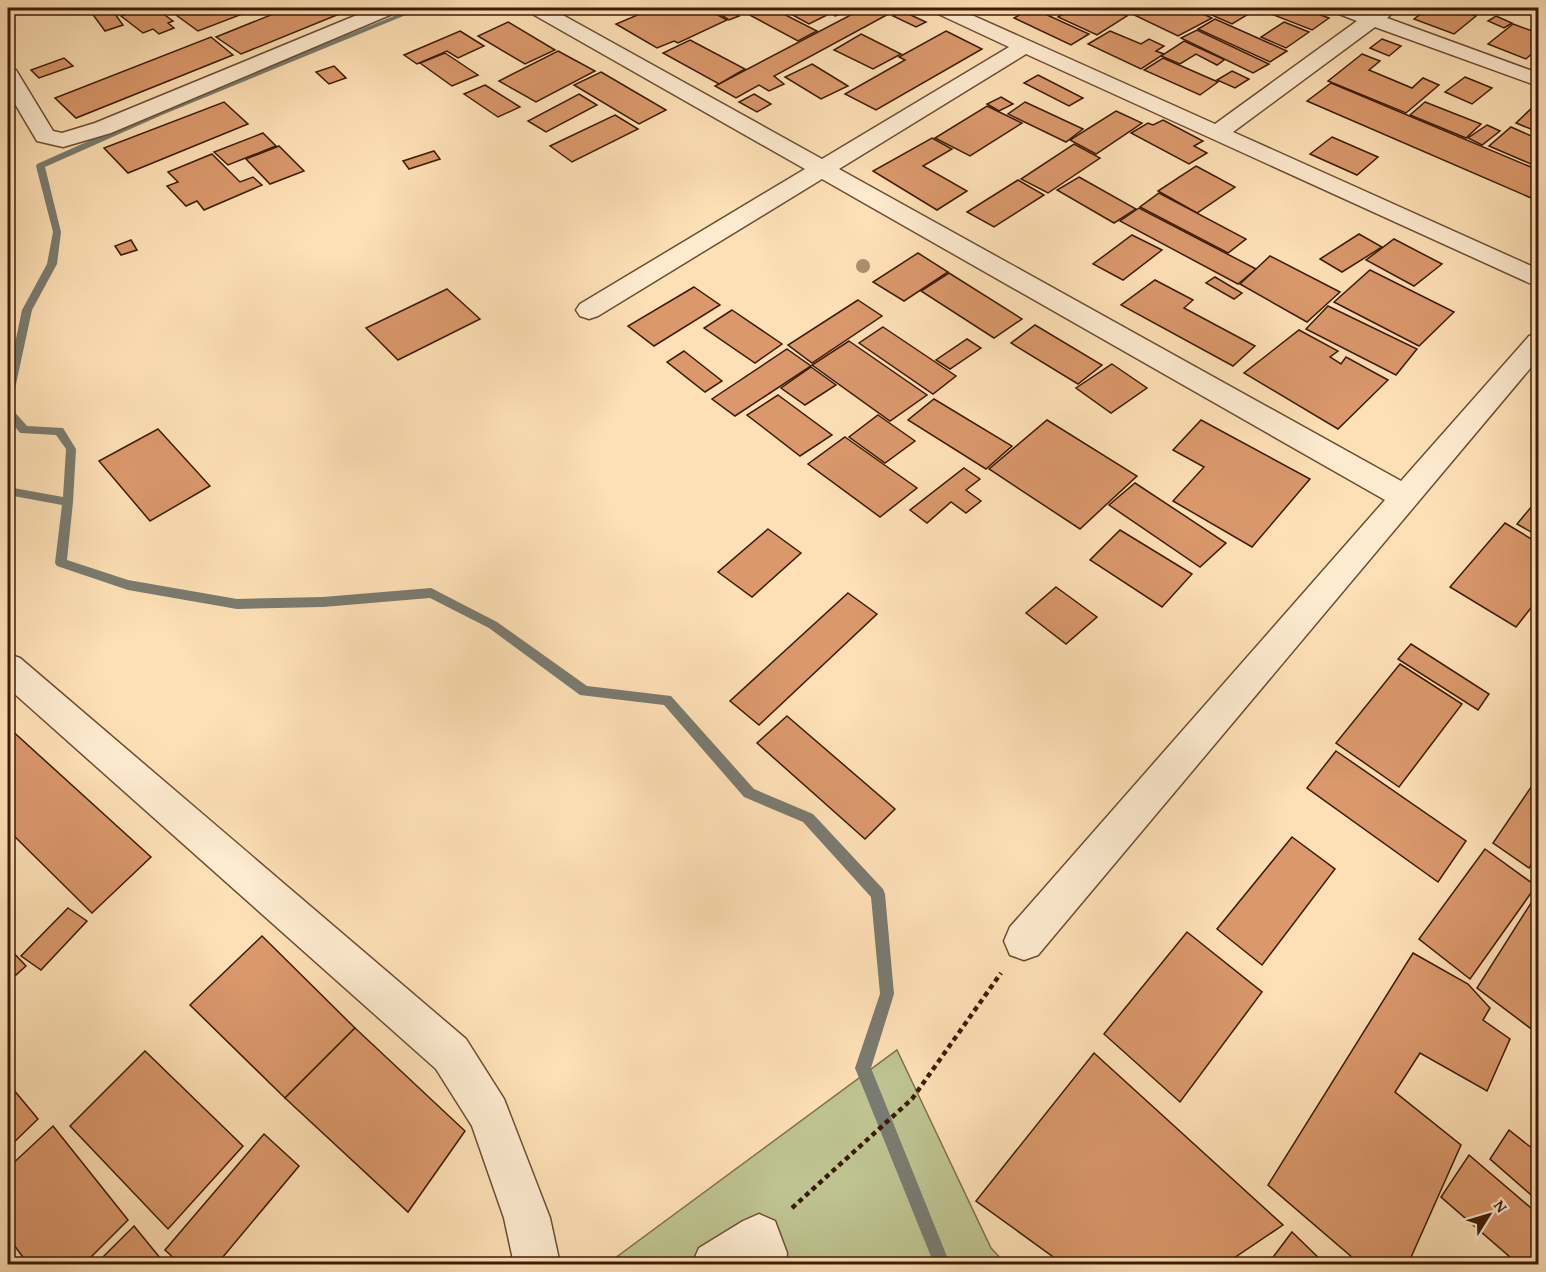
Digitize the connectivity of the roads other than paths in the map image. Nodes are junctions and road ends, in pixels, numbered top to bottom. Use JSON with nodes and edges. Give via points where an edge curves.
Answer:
{"nodes":[{"id":1,"x":390,"y":8,"type":"edge"},
{"id":2,"x":536,"y":8,"type":"edge"},
{"id":3,"x":941,"y":8,"type":"edge"},
{"id":4,"x":1341,"y":8,"type":"edge"},
{"id":5,"x":1380,"y":14,"type":"edge"},
{"id":6,"x":1025,"y":46,"type":"junction"},
{"id":7,"x":8,"y":75,"type":"edge"},
{"id":8,"x":1539,"y":80,"type":"edge"},
{"id":9,"x":1216,"y":133,"type":"junction"},
{"id":10,"x":822,"y":169,"type":"junction"},
{"id":11,"x":1539,"y":279,"type":"edge"},
{"id":12,"x":590,"y":310,"type":"dead end"},
{"id":13,"x":1539,"y":342,"type":"edge"},
{"id":14,"x":1405,"y":497,"type":"junction"},
{"id":15,"x":8,"y":668,"type":"edge"},
{"id":16,"x":1024,"y":940,"type":"road end"},
{"id":17,"x":761,"y":1251,"type":"edge"},
{"id":18,"x":537,"y":1264,"type":"edge"},
{"id":19,"x":715,"y":1264,"type":"edge"}],
"edges":[{"from":1,"to":7,"type":"street","via":[[103,128],[63,140],[45,136]]},
{"from":2,"to":10,"type":"street"},
{"from":3,"to":6,"type":"street"},
{"from":4,"to":5,"type":"street"},
{"from":5,"to":8,"type":"street"},
{"from":5,"to":9,"type":"street"},
{"from":6,"to":9,"type":"street"},
{"from":6,"to":10,"type":"street"},
{"from":9,"to":11,"type":"street"},
{"from":10,"to":12,"type":"street"},
{"from":10,"to":14,"type":"street"},
{"from":13,"to":14,"type":"street"},
{"from":14,"to":16,"type":"street"},
{"from":15,"to":18,"type":"street","via":[[452,1054],[489,1114],[527,1218]]},
{"from":17,"to":19,"type":"street"}]}
